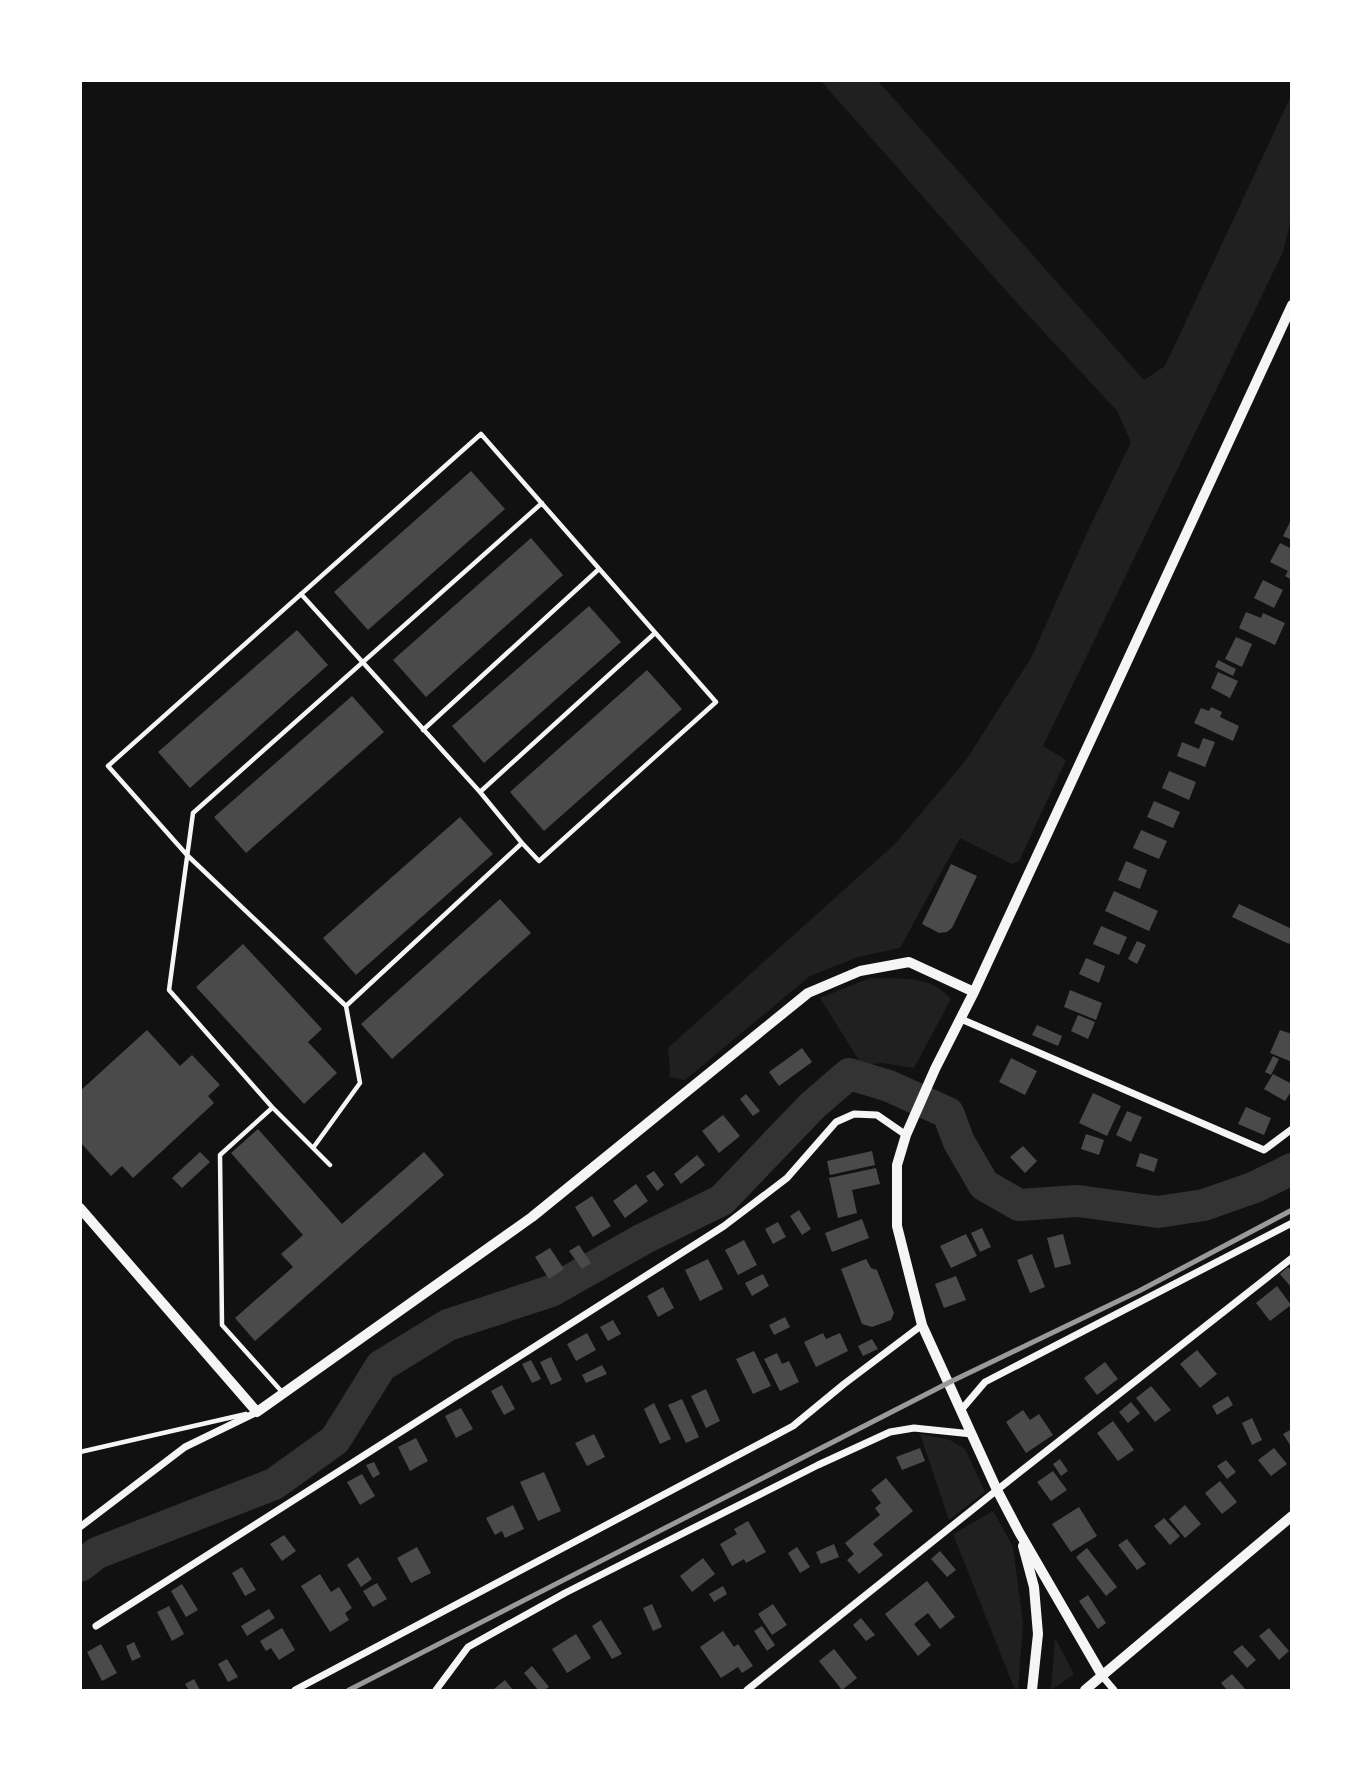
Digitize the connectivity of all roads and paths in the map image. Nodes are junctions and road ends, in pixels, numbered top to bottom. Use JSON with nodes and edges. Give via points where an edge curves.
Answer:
{"nodes":[{"id":1,"x":1292,"y":304,"type":"edge"},
{"id":2,"x":541,"y":503,"type":"junction"},
{"id":3,"x":599,"y":569,"type":"junction"},
{"id":4,"x":301,"y":594,"type":"junction"},
{"id":5,"x":655,"y":633,"type":"junction"},
{"id":6,"x":361,"y":663,"type":"junction"},
{"id":7,"x":423,"y":730,"type":"junction"},
{"id":8,"x":480,"y":792,"type":"junction"},
{"id":9,"x":522,"y":843,"type":"junction"},
{"id":10,"x":187,"y":855,"type":"junction"},
{"id":11,"x":974,"y":992,"type":"junction"},
{"id":12,"x":346,"y":1006,"type":"junction"},
{"id":13,"x":961,"y":1019,"type":"junction"},
{"id":14,"x":272,"y":1107,"type":"junction"},
{"id":15,"x":1292,"y":1129,"type":"edge"},
{"id":16,"x":906,"y":1135,"type":"junction"},
{"id":17,"x":313,"y":1148,"type":"junction"},
{"id":18,"x":330,"y":1165,"type":"dead end"},
{"id":19,"x":80,"y":1208,"type":"edge"},
{"id":20,"x":1292,"y":1223,"type":"edge"},
{"id":21,"x":1292,"y":1258,"type":"edge"},
{"id":22,"x":922,"y":1325,"type":"junction"},
{"id":23,"x":283,"y":1394,"type":"junction"},
{"id":24,"x":962,"y":1409,"type":"junction"},
{"id":25,"x":257,"y":1412,"type":"junction"},
{"id":26,"x":972,"y":1434,"type":"junction"},
{"id":27,"x":81,"y":1450,"type":"edge"},
{"id":28,"x":997,"y":1490,"type":"junction"},
{"id":29,"x":1292,"y":1516,"type":"edge"},
{"id":30,"x":80,"y":1527,"type":"edge"},
{"id":31,"x":1019,"y":1532,"type":"junction"},
{"id":32,"x":96,"y":1626,"type":"dead end"},
{"id":33,"x":1102,"y":1676,"type":"junction"},
{"id":34,"x":296,"y":1690,"type":"edge"},
{"id":35,"x":436,"y":1690,"type":"edge"},
{"id":36,"x":747,"y":1690,"type":"edge"},
{"id":37,"x":1032,"y":1690,"type":"edge"},
{"id":38,"x":1085,"y":1690,"type":"edge"},
{"id":39,"x":1114,"y":1690,"type":"edge"}],
"edges":[{"from":1,"to":11,"type":"street"},
{"from":2,"to":3,"type":"lane"},
{"from":2,"to":4,"type":"lane","via":[[481,434]]},
{"from":2,"to":6,"type":"lane"},
{"from":3,"to":5,"type":"lane"},
{"from":3,"to":7,"type":"lane"},
{"from":4,"to":6,"type":"lane"},
{"from":4,"to":10,"type":"lane","via":[[108,766]]},
{"from":5,"to":8,"type":"lane"},
{"from":5,"to":9,"type":"lane","via":[[716,702],[539,861]]},
{"from":6,"to":7,"type":"lane"},
{"from":6,"to":10,"type":"lane","via":[[193,813]]},
{"from":7,"to":8,"type":"lane"},
{"from":8,"to":9,"type":"lane"},
{"from":9,"to":12,"type":"lane"},
{"from":10,"to":12,"type":"lane"},
{"from":10,"to":14,"type":"lane","via":[[169,990]]},
{"from":11,"to":13,"type":"street"},
{"from":11,"to":23,"type":"street","via":[[909,962],[860,971],[808,993],[532,1217]]},
{"from":12,"to":17,"type":"lane","via":[[360,1083]]},
{"from":13,"to":15,"type":"street","via":[[1264,1150]]},
{"from":13,"to":16,"type":"street"},
{"from":14,"to":17,"type":"lane"},
{"from":14,"to":23,"type":"lane","via":[[220,1156],[222,1325]]},
{"from":16,"to":22,"type":"street","via":[[897,1165],[897,1226]]},
{"from":16,"to":32,"type":"street","via":[[877,1115],[854,1114],[836,1122],[787,1178],[724,1226]]},
{"from":17,"to":18,"type":"lane"},
{"from":19,"to":25,"type":"street"},
{"from":20,"to":24,"type":"street","via":[[985,1382]]},
{"from":21,"to":28,"type":"street"},
{"from":22,"to":24,"type":"street"},
{"from":22,"to":34,"type":"street","via":[[793,1426]]},
{"from":23,"to":25,"type":"street"},
{"from":24,"to":26,"type":"street"},
{"from":25,"to":27,"type":"lane"},
{"from":25,"to":30,"type":"street","via":[[185,1447]]},
{"from":26,"to":28,"type":"street"},
{"from":26,"to":35,"type":"street","via":[[914,1428],[890,1432],[818,1465],[468,1647]]},
{"from":28,"to":31,"type":"street"},
{"from":28,"to":36,"type":"street"},
{"from":29,"to":33,"type":"street"},
{"from":31,"to":33,"type":"street"},
{"from":31,"to":37,"type":"street","via":[[1034,1587],[1038,1634]]},
{"from":33,"to":38,"type":"street"},
{"from":33,"to":39,"type":"street"}]}
